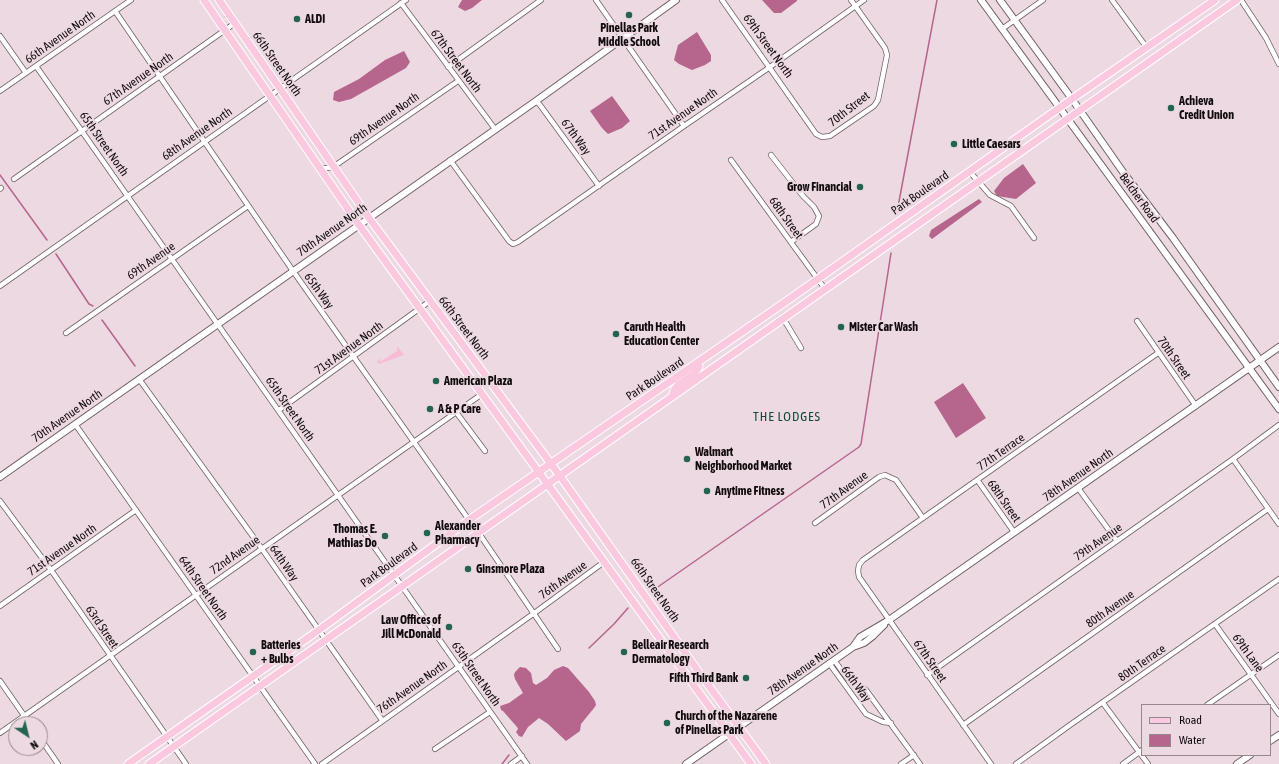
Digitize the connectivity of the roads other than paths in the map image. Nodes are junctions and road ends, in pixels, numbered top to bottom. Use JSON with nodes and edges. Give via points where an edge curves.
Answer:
{"nodes":[{"id":1,"x":131,"y":0,"type":"edge"},
{"id":2,"x":204,"y":0,"type":"edge"},
{"id":3,"x":219,"y":0,"type":"edge"},
{"id":4,"x":406,"y":0,"type":"edge"},
{"id":5,"x":541,"y":0,"type":"edge"},
{"id":6,"x":596,"y":0,"type":"edge"},
{"id":7,"x":676,"y":0,"type":"edge"},
{"id":8,"x":722,"y":0,"type":"edge"},
{"id":9,"x":851,"y":0,"type":"edge"},
{"id":10,"x":864,"y":0,"type":"edge"},
{"id":11,"x":981,"y":0,"type":"edge"},
{"id":12,"x":1000,"y":0,"type":"edge"},
{"id":13,"x":1043,"y":0,"type":"edge"},
{"id":14,"x":1112,"y":0,"type":"edge"},
{"id":15,"x":1215,"y":0,"type":"edge"},
{"id":16,"x":1237,"y":0,"type":"edge"},
{"id":17,"x":1241,"y":0,"type":"edge"},
{"id":18,"x":401,"y":3,"type":"junction"},
{"id":19,"x":855,"y":6,"type":"junction"},
{"id":20,"x":115,"y":11,"type":"junction"},
{"id":21,"x":1014,"y":20,"type":"junction"},
{"id":22,"x":235,"y":23,"type":"junction"},
{"id":23,"x":1002,"y":29,"type":"junction"},
{"id":24,"x":225,"y":30,"type":"junction"},
{"id":25,"x":0,"y":36,"type":"edge"},
{"id":26,"x":623,"y":39,"type":"junction"},
{"id":27,"x":1147,"y":48,"type":"junction"},
{"id":28,"x":1279,"y":64,"type":"edge"},
{"id":29,"x":36,"y":66,"type":"junction"},
{"id":30,"x":448,"y":67,"type":"junction"},
{"id":31,"x":770,"y":67,"type":"junction"},
{"id":32,"x":26,"y":73,"type":"junction"},
{"id":33,"x":159,"y":77,"type":"junction"},
{"id":34,"x":458,"y":81,"type":"junction"},
{"id":35,"x":280,"y":88,"type":"junction"},
{"id":36,"x":0,"y":91,"type":"edge"},
{"id":37,"x":270,"y":95,"type":"junction"},
{"id":38,"x":1072,"y":99,"type":"junction"},
{"id":39,"x":536,"y":101,"type":"junction"},
{"id":40,"x":796,"y":104,"type":"joint"},
{"id":41,"x":1060,"y":108,"type":"junction"},
{"id":42,"x":1080,"y":110,"type":"junction"},
{"id":43,"x":1068,"y":118,"type":"junction"},
{"id":44,"x":684,"y":126,"type":"junction"},
{"id":45,"x":494,"y":130,"type":"junction"},
{"id":46,"x":82,"y":131,"type":"junction"},
{"id":47,"x":204,"y":142,"type":"junction"},
{"id":48,"x":771,"y":155,"type":"dead end"},
{"id":49,"x":450,"y":160,"type":"junction"},
{"id":50,"x":731,"y":160,"type":"dead end"},
{"id":51,"x":333,"y":167,"type":"junction"},
{"id":52,"x":320,"y":169,"type":"junction"},
{"id":53,"x":970,"y":172,"type":"junction"},
{"id":54,"x":14,"y":179,"type":"dead end"},
{"id":55,"x":978,"y":182,"type":"junction"},
{"id":56,"x":599,"y":186,"type":"junction"},
{"id":57,"x":127,"y":195,"type":"junction"},
{"id":58,"x":248,"y":206,"type":"junction"},
{"id":59,"x":369,"y":218,"type":"junction"},
{"id":60,"x":359,"y":225,"type":"junction"},
{"id":61,"x":1034,"y":238,"type":"dead end"},
{"id":62,"x":791,"y":242,"type":"junction"},
{"id":63,"x":172,"y":259,"type":"junction"},
{"id":64,"x":293,"y":271,"type":"junction"},
{"id":65,"x":818,"y":278,"type":"junction"},
{"id":66,"x":0,"y":286,"type":"edge"},
{"id":67,"x":825,"y":289,"type":"junction"},
{"id":68,"x":430,"y":301,"type":"junction"},
{"id":69,"x":420,"y":309,"type":"junction"},
{"id":70,"x":783,"y":318,"type":"junction"},
{"id":71,"x":1137,"y":321,"type":"dead end"},
{"id":72,"x":218,"y":324,"type":"junction"},
{"id":73,"x":66,"y":333,"type":"dead end"},
{"id":74,"x":1279,"y":347,"type":"edge"},
{"id":75,"x":801,"y":348,"type":"dead end"},
{"id":76,"x":1158,"y":353,"type":"junction"},
{"id":77,"x":354,"y":356,"type":"junction"},
{"id":78,"x":1260,"y":360,"type":"junction"},
{"id":79,"x":698,"y":362,"type":"junction"},
{"id":80,"x":1249,"y":368,"type":"junction"},
{"id":81,"x":139,"y":379,"type":"junction"},
{"id":82,"x":1279,"y":387,"type":"edge"},
{"id":83,"x":482,"y":394,"type":"junction"},
{"id":84,"x":673,"y":395,"type":"junction"},
{"id":85,"x":1196,"y":406,"type":"junction"},
{"id":86,"x":1279,"y":409,"type":"edge"},
{"id":87,"x":279,"y":410,"type":"junction"},
{"id":88,"x":456,"y":412,"type":"junction"},
{"id":89,"x":75,"y":424,"type":"junction"},
{"id":90,"x":1279,"y":425,"type":"edge"},
{"id":91,"x":414,"y":442,"type":"junction"},
{"id":92,"x":485,"y":451,"type":"dead end"},
{"id":93,"x":1233,"y":459,"type":"junction"},
{"id":94,"x":551,"y":463,"type":"junction"},
{"id":95,"x":539,"y":472,"type":"junction"},
{"id":96,"x":560,"y":476,"type":"junction"},
{"id":97,"x":0,"y":477,"type":"edge"},
{"id":98,"x":978,"y":481,"type":"junction"},
{"id":99,"x":548,"y":484,"type":"junction"},
{"id":100,"x":1078,"y":488,"type":"junction"},
{"id":101,"x":338,"y":495,"type":"junction"},
{"id":102,"x":0,"y":501,"type":"edge"},
{"id":103,"x":136,"y":510,"type":"junction"},
{"id":104,"x":1268,"y":510,"type":"junction"},
{"id":105,"x":923,"y":518,"type":"junction"},
{"id":106,"x":469,"y":520,"type":"junction"},
{"id":107,"x":815,"y":523,"type":"dead end"},
{"id":108,"x":1279,"y":524,"type":"edge"},
{"id":109,"x":478,"y":532,"type":"junction"},
{"id":110,"x":1014,"y":532,"type":"junction"},
{"id":111,"x":1116,"y":541,"type":"junction"},
{"id":112,"x":262,"y":549,"type":"junction"},
{"id":113,"x":604,"y":562,"type":"junction"},
{"id":114,"x":858,"y":568,"type":"joint"},
{"id":115,"x":51,"y":570,"type":"junction"},
{"id":116,"x":394,"y":575,"type":"junction"},
{"id":117,"x":1279,"y":579,"type":"edge"},
{"id":118,"x":402,"y":586,"type":"junction"},
{"id":119,"x":196,"y":595,"type":"junction"},
{"id":120,"x":0,"y":606,"type":"edge"},
{"id":121,"x":533,"y":614,"type":"junction"},
{"id":122,"x":889,"y":620,"type":"junction"},
{"id":123,"x":1215,"y":624,"type":"junction"},
{"id":124,"x":319,"y":630,"type":"junction"},
{"id":125,"x":326,"y":640,"type":"junction"},
{"id":126,"x":558,"y":650,"type":"dead end"},
{"id":127,"x":1279,"y":655,"type":"edge"},
{"id":128,"x":110,"y":656,"type":"junction"},
{"id":129,"x":831,"y":662,"type":"junction"},
{"id":130,"x":459,"y":667,"type":"junction"},
{"id":131,"x":1251,"y":674,"type":"junction"},
{"id":132,"x":927,"y":675,"type":"junction"},
{"id":133,"x":252,"y":676,"type":"junction"},
{"id":134,"x":0,"y":681,"type":"edge"},
{"id":135,"x":260,"y":686,"type":"junction"},
{"id":136,"x":1103,"y":703,"type":"junction"},
{"id":137,"x":1208,"y":704,"type":"edge"},
{"id":138,"x":490,"y":712,"type":"junction"},
{"id":139,"x":1279,"y":714,"type":"edge"},
{"id":140,"x":25,"y":716,"type":"joint"},
{"id":141,"x":382,"y":720,"type":"junction"},
{"id":142,"x":891,"y":723,"type":"junction"},
{"id":143,"x":963,"y":725,"type":"junction"},
{"id":144,"x":739,"y":726,"type":"junction"},
{"id":145,"x":729,"y":733,"type":"junction"},
{"id":146,"x":167,"y":736,"type":"junction"},
{"id":147,"x":174,"y":747,"type":"junction"},
{"id":148,"x":435,"y":749,"type":"dead end"},
{"id":149,"x":48,"y":750,"type":"edge"},
{"id":150,"x":1141,"y":751,"type":"edge"},
{"id":151,"x":914,"y":755,"type":"junction"},
{"id":152,"x":522,"y":756,"type":"junction"},
{"id":153,"x":1249,"y":756,"type":"edge"},
{"id":154,"x":58,"y":764,"type":"edge"},
{"id":155,"x":128,"y":764,"type":"edge"},
{"id":156,"x":149,"y":764,"type":"edge"},
{"id":157,"x":186,"y":764,"type":"edge"},
{"id":158,"x":315,"y":764,"type":"edge"},
{"id":159,"x":322,"y":764,"type":"edge"},
{"id":160,"x":511,"y":764,"type":"edge"},
{"id":161,"x":527,"y":764,"type":"edge"},
{"id":162,"x":686,"y":764,"type":"edge"},
{"id":163,"x":751,"y":764,"type":"edge"},
{"id":164,"x":766,"y":764,"type":"edge"},
{"id":165,"x":901,"y":764,"type":"edge"},
{"id":166,"x":920,"y":764,"type":"edge"},
{"id":167,"x":991,"y":764,"type":"edge"},
{"id":168,"x":1016,"y":764,"type":"edge"},
{"id":169,"x":1123,"y":764,"type":"edge"},
{"id":170,"x":1237,"y":764,"type":"edge"}],
"edges":[{"from":1,"to":20,"type":"street","name":"66th Avenue North"},
{"from":2,"to":24,"type":"main road","name":"66th Street North"},
{"from":3,"to":22,"type":"main road","name":"66th Street North"},
{"from":4,"to":18,"type":"street","name":"68th Avenue North"},
{"from":5,"to":30,"type":"street"},
{"from":6,"to":26,"type":"street"},
{"from":7,"to":26,"type":"street","name":"70th Avenue North"},
{"from":8,"to":31,"type":"street","name":"69th Street North"},
{"from":9,"to":19,"type":"street"},
{"from":10,"to":19,"type":"street","name":"71st Avenue North"},
{"from":11,"to":23,"type":"street","name":"Belcher Road"},
{"from":12,"to":21,"type":"street","name":"Belcher Road"},
{"from":13,"to":21,"type":"street"},
{"from":14,"to":27,"type":"street"},
{"from":15,"to":27,"type":"main road","name":"Park Boulevard"},
{"from":16,"to":42,"type":"main road","name":"Park Boulevard"},
{"from":17,"to":28,"type":"street","via":[[1266,38]]},
{"from":18,"to":30,"type":"street","name":"67th Street North"},
{"from":18,"to":35,"type":"street","name":"68th Avenue North"},
{"from":19,"to":31,"type":"street","name":"71st Avenue North"},
{"from":19,"to":40,"type":"street","name":"70th Street","via":[[885,48],[887,55],[878,100],[874,106],[830,136],[822,137],[816,134]]},
{"from":20,"to":29,"type":"street","name":"66th Avenue North"},
{"from":20,"to":33,"type":"street","name":"65th Way"},
{"from":21,"to":23,"type":"street"},
{"from":21,"to":38,"type":"street","name":"Belcher Road"},
{"from":22,"to":24,"type":"street","name":"67th Avenue North"},
{"from":22,"to":35,"type":"main road","name":"66th Street North"},
{"from":23,"to":41,"type":"street","name":"Belcher Road"},
{"from":24,"to":33,"type":"street","name":"67th Avenue North"},
{"from":24,"to":37,"type":"main road","name":"66th Street North"},
{"from":25,"to":32,"type":"street"},
{"from":26,"to":39,"type":"street","name":"70th Avenue North"},
{"from":26,"to":44,"type":"street"},
{"from":27,"to":38,"type":"main road","name":"Park Boulevard"},
{"from":29,"to":32,"type":"street","name":"66th Avenue North"},
{"from":29,"to":46,"type":"street","name":"65th Street North"},
{"from":30,"to":34,"type":"street","name":"67th Street North"},
{"from":31,"to":40,"type":"street","name":"69th Street North"},
{"from":31,"to":44,"type":"street","name":"71st Avenue North"},
{"from":32,"to":36,"type":"street","name":"66th Avenue North"},
{"from":33,"to":46,"type":"street","name":"67th Avenue North"},
{"from":33,"to":47,"type":"street","name":"65th Way"},
{"from":34,"to":45,"type":"street","name":"67th Street North"},
{"from":34,"to":51,"type":"street","name":"69th Avenue North"},
{"from":35,"to":37,"type":"street","name":"68th Avenue North"},
{"from":35,"to":51,"type":"main road","name":"66th Street North"},
{"from":37,"to":47,"type":"street","name":"68th Avenue North"},
{"from":37,"to":52,"type":"main road","name":"66th Street North"},
{"from":38,"to":41,"type":"main road","name":"Park Boulevard"},
{"from":38,"to":42,"type":"street","name":"Belcher Road"},
{"from":39,"to":45,"type":"street","name":"70th Avenue North"},
{"from":39,"to":56,"type":"street","name":"67th Way"},
{"from":41,"to":43,"type":"street","name":"Belcher Road"},
{"from":41,"to":53,"type":"main road","name":"Park Boulevard"},
{"from":42,"to":43,"type":"main road","name":"Park Boulevard"},
{"from":42,"to":78,"type":"street","name":"Belcher Road"},
{"from":43,"to":55,"type":"main road","name":"Park Boulevard"},
{"from":43,"to":80,"type":"street","name":"Belcher Road"},
{"from":44,"to":56,"type":"street","name":"71st Avenue North"},
{"from":45,"to":49,"type":"street","name":"70th Avenue North"},
{"from":46,"to":54,"type":"street","name":"67th Avenue North"},
{"from":46,"to":57,"type":"street","name":"65th Street North"},
{"from":47,"to":57,"type":"street","name":"68th Avenue North"},
{"from":47,"to":58,"type":"street","name":"65th Way"},
{"from":48,"to":62,"type":"street","via":[[819,216],[816,224]]},
{"from":49,"to":56,"type":"street","name":"71st Avenue North","via":[[513,244]]},
{"from":49,"to":59,"type":"street","name":"70th Avenue North"},
{"from":50,"to":62,"type":"street","name":"68th Street"},
{"from":51,"to":52,"type":"street","name":"69th Avenue North"},
{"from":51,"to":59,"type":"main road","name":"66th Street North"},
{"from":52,"to":60,"type":"main road","name":"66th Street North"},
{"from":53,"to":55,"type":"street"},
{"from":53,"to":65,"type":"main road","name":"Park Boulevard"},
{"from":55,"to":61,"type":"street","via":[[990,195],[1011,206]]},
{"from":55,"to":67,"type":"main road","name":"Park Boulevard"},
{"from":57,"to":63,"type":"street","name":"65th Street North"},
{"from":57,"to":66,"type":"street","name":"68th Avenue North"},
{"from":58,"to":63,"type":"street","name":"69th Avenue"},
{"from":58,"to":64,"type":"street","name":"65th Way"},
{"from":59,"to":60,"type":"street","name":"70th Avenue North"},
{"from":59,"to":68,"type":"main road","name":"66th Street North"},
{"from":60,"to":64,"type":"street","name":"70th Avenue North"},
{"from":60,"to":69,"type":"main road","name":"66th Street North"},
{"from":62,"to":65,"type":"street","name":"68th Street"},
{"from":63,"to":72,"type":"street","name":"65th Street North"},
{"from":63,"to":73,"type":"street","name":"69th Avenue"},
{"from":64,"to":72,"type":"street","name":"70th Avenue North"},
{"from":64,"to":77,"type":"street","name":"65th Way"},
{"from":65,"to":67,"type":"street","name":"68th Street"},
{"from":65,"to":79,"type":"main road","name":"Park Boulevard"},
{"from":67,"to":70,"type":"main road","name":"Park Boulevard"},
{"from":68,"to":69,"type":"street","name":"71st Avenue North"},
{"from":68,"to":94,"type":"main road","name":"66th Street North"},
{"from":69,"to":77,"type":"street","name":"71st Avenue North"},
{"from":69,"to":83,"type":"main road","name":"66th Street North"},
{"from":70,"to":75,"type":"street"},
{"from":70,"to":84,"type":"main road","name":"Park Boulevard"},
{"from":71,"to":76,"type":"street","name":"70th Street"},
{"from":72,"to":81,"type":"street","name":"70th Avenue North"},
{"from":72,"to":87,"type":"street","name":"65th Street North"},
{"from":74,"to":78,"type":"street","name":"78th Avenue North"},
{"from":76,"to":85,"type":"street","name":"70th Street"},
{"from":76,"to":98,"type":"street","name":"77th Terrace"},
{"from":77,"to":87,"type":"street","name":"71st Avenue North"},
{"from":77,"to":91,"type":"street","name":"65th Way"},
{"from":78,"to":80,"type":"street","name":"78th Avenue North"},
{"from":78,"to":82,"type":"street","name":"Belcher Road"},
{"from":79,"to":84,"type":"main road","via":[[699,367],[694,374],[678,385]]},
{"from":79,"to":94,"type":"main road","name":"Park Boulevard"},
{"from":80,"to":85,"type":"street","name":"78th Avenue North"},
{"from":80,"to":86,"type":"street","name":"Belcher Road"},
{"from":81,"to":89,"type":"street","name":"70th Avenue North"},
{"from":81,"to":112,"type":"street","name":"64th Way"},
{"from":83,"to":88,"type":"street","name":"72nd Avenue"},
{"from":83,"to":95,"type":"main road","name":"66th Street North"},
{"from":84,"to":96,"type":"main road","name":"Park Boulevard"},
{"from":85,"to":100,"type":"street","name":"78th Avenue North"},
{"from":87,"to":101,"type":"street","name":"65th Street North"},
{"from":88,"to":91,"type":"street","name":"72nd Avenue"},
{"from":88,"to":92,"type":"street"},
{"from":89,"to":97,"type":"street","name":"70th Avenue North"},
{"from":89,"to":103,"type":"street","name":"64th Street North"},
{"from":90,"to":93,"type":"street","name":"79th Avenue"},
{"from":91,"to":101,"type":"street","name":"72nd Avenue"},
{"from":91,"to":106,"type":"street","name":"65th Way"},
{"from":93,"to":104,"type":"street"},
{"from":93,"to":111,"type":"street","name":"79th Avenue"},
{"from":94,"to":95,"type":"main road","name":"Park Boulevard"},
{"from":94,"to":96,"type":"main road","name":"66th Street North"},
{"from":95,"to":99,"type":"main road","name":"66th Street North"},
{"from":95,"to":106,"type":"main road","name":"Park Boulevard"},
{"from":96,"to":99,"type":"main road","name":"Park Boulevard"},
{"from":96,"to":144,"type":"main road","name":"66th Street North"},
{"from":98,"to":105,"type":"street","name":"77th Terrace"},
{"from":98,"to":110,"type":"street","name":"68th Street"},
{"from":99,"to":109,"type":"main road","name":"Park Boulevard"},
{"from":99,"to":113,"type":"main road","name":"66th Street North"},
{"from":100,"to":110,"type":"street","name":"78th Avenue North"},
{"from":100,"to":111,"type":"street"},
{"from":101,"to":112,"type":"street","name":"72nd Avenue"},
{"from":101,"to":116,"type":"street","name":"65th Street North"},
{"from":102,"to":115,"type":"street","name":"63rd Street"},
{"from":103,"to":115,"type":"street","name":"71st Avenue North"},
{"from":103,"to":119,"type":"street","name":"64th Street North"},
{"from":104,"to":108,"type":"street"},
{"from":104,"to":143,"type":"street","name":"80th Avenue"},
{"from":105,"to":107,"type":"street","name":"77th Avenue","via":[[896,480],[885,475]]},
{"from":105,"to":114,"type":"street","name":"77th Terrace","via":[[863,560]]},
{"from":106,"to":116,"type":"main road","name":"Park Boulevard"},
{"from":109,"to":118,"type":"main road","name":"Park Boulevard"},
{"from":109,"to":121,"type":"street"},
{"from":110,"to":122,"type":"street","name":"78th Avenue North"},
{"from":111,"to":132,"type":"street","name":"79th Avenue"},
{"from":112,"to":119,"type":"street","name":"72nd Avenue"},
{"from":112,"to":124,"type":"street","name":"64th Way"},
{"from":113,"to":121,"type":"street","name":"76th Avenue"},
{"from":113,"to":145,"type":"main road","name":"66th Street North"},
{"from":114,"to":122,"type":"street","name":"67th Street","via":[[859,577]]},
{"from":115,"to":120,"type":"street","name":"71st Avenue North"},
{"from":115,"to":128,"type":"street","name":"63rd Street"},
{"from":116,"to":118,"type":"street","name":"65th Street North"},
{"from":116,"to":124,"type":"main road","name":"Park Boulevard"},
{"from":117,"to":123,"type":"street","name":"80th Terrace"},
{"from":118,"to":125,"type":"main road","name":"Park Boulevard"},
{"from":118,"to":130,"type":"street","name":"65th Street North"},
{"from":119,"to":128,"type":"street","name":"72nd Avenue"},
{"from":119,"to":133,"type":"street","name":"64th Street North"},
{"from":121,"to":126,"type":"street"},
{"from":121,"to":130,"type":"street","name":"76th Avenue North"},
{"from":122,"to":129,"type":"street","name":"78th Avenue North","via":[[864,643],[853,647]]},
{"from":122,"to":132,"type":"street","name":"67th Street"},
{"from":123,"to":131,"type":"street","name":"69th Lane"},
{"from":123,"to":136,"type":"street","name":"80th Terrace"},
{"from":124,"to":125,"type":"street","name":"64th Way"},
{"from":124,"to":133,"type":"main road","name":"Park Boulevard"},
{"from":125,"to":135,"type":"main road","name":"Park Boulevard"},
{"from":125,"to":141,"type":"street","name":"64th Way"},
{"from":127,"to":131,"type":"street"},
{"from":128,"to":140,"type":"street","name":"72nd Avenue"},
{"from":128,"to":146,"type":"street","name":"63rd Street"},
{"from":129,"to":142,"type":"street","name":"66th Way","via":[[846,678],[866,690]]},
{"from":129,"to":142,"type":"street","name":"66th Way","via":[[866,714]]},
{"from":129,"to":144,"type":"street","name":"78th Avenue North"},
{"from":130,"to":138,"type":"street","name":"65th Street North"},
{"from":130,"to":141,"type":"street","name":"76th Avenue North"},
{"from":131,"to":137,"type":"street"},
{"from":131,"to":139,"type":"street","name":"69th Lane"},
{"from":132,"to":143,"type":"street","name":"67th Street"},
{"from":133,"to":135,"type":"street","name":"64th Street North"},
{"from":133,"to":146,"type":"main road","name":"Park Boulevard"},
{"from":134,"to":140,"type":"street"},
{"from":135,"to":147,"type":"main road","name":"Park Boulevard"},
{"from":135,"to":158,"type":"street","name":"64th Street North"},
{"from":136,"to":150,"type":"street"},
{"from":136,"to":168,"type":"street","name":"80th Terrace"},
{"from":138,"to":148,"type":"street"},
{"from":138,"to":152,"type":"street","name":"65th Street North"},
{"from":141,"to":159,"type":"street","name":"76th Avenue North"},
{"from":142,"to":151,"type":"street","name":"66th Way"},
{"from":143,"to":167,"type":"street","name":"67th Street"},
{"from":144,"to":145,"type":"street","name":"78th Avenue North"},
{"from":144,"to":164,"type":"main road","name":"66th Street North"},
{"from":145,"to":162,"type":"street","name":"78th Avenue North"},
{"from":145,"to":163,"type":"main road","name":"66th Street North"},
{"from":146,"to":147,"type":"street","name":"63rd Street"},
{"from":146,"to":155,"type":"main road","name":"Park Boulevard"},
{"from":147,"to":156,"type":"main road","name":"Park Boulevard"},
{"from":147,"to":157,"type":"street","name":"63rd Street"},
{"from":149,"to":154,"type":"street"},
{"from":150,"to":169,"type":"street"},
{"from":151,"to":165,"type":"street"},
{"from":151,"to":166,"type":"street","name":"66th Way"},
{"from":152,"to":160,"type":"street"},
{"from":152,"to":161,"type":"street","name":"65th Street North"},
{"from":153,"to":170,"type":"street"}]}
